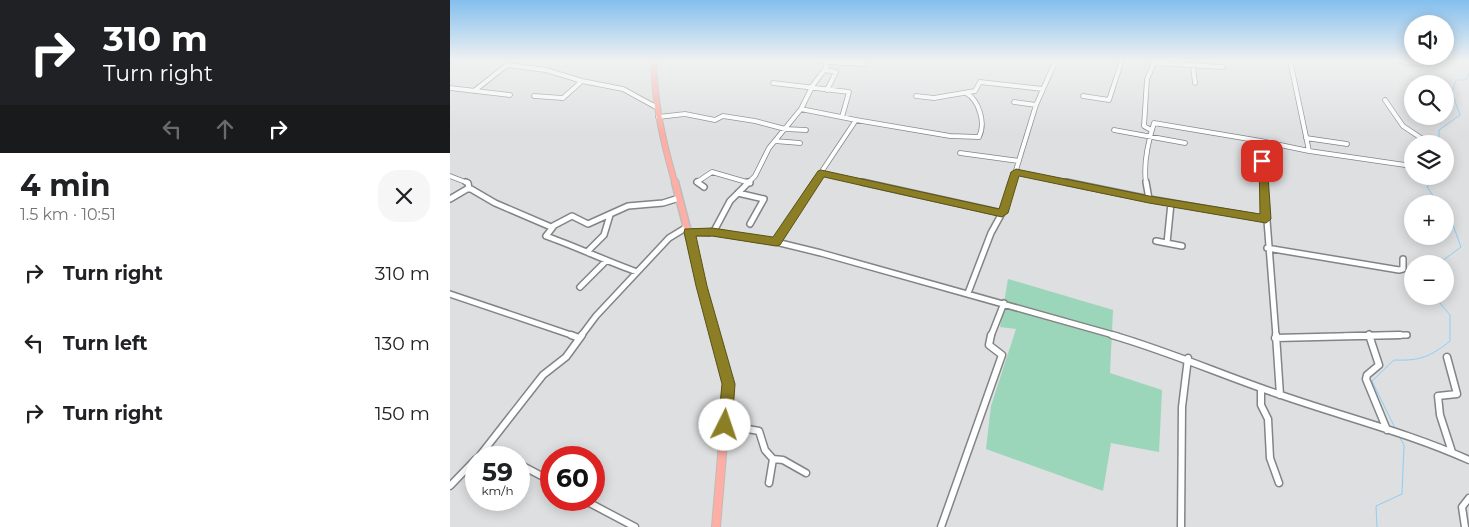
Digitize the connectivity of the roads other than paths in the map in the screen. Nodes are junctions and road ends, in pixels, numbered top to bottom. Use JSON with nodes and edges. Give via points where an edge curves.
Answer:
{"nodes":[{"id":1,"x":482,"y":85,"type":"edge"},
{"id":2,"x":578,"y":85,"type":"edge"},
{"id":3,"x":600,"y":85,"type":"edge"},
{"id":4,"x":654,"y":85,"type":"edge"},
{"id":5,"x":783,"y":85,"type":"edge"},
{"id":6,"x":814,"y":85,"type":"edge"},
{"id":7,"x":830,"y":85,"type":"edge"},
{"id":8,"x":978,"y":85,"type":"edge"},
{"id":9,"x":1005,"y":85,"type":"edge"},
{"id":10,"x":1045,"y":85,"type":"edge"},
{"id":11,"x":1114,"y":85,"type":"edge"},
{"id":12,"x":1147,"y":85,"type":"edge"},
{"id":13,"x":1295,"y":85,"type":"edge"},
{"id":14,"x":450,"y":88,"type":"edge"},
{"id":15,"x":811,"y":89,"type":"junction"},
{"id":16,"x":1043,"y":89,"type":"junction"},
{"id":17,"x":827,"y":90,"type":"junction"},
{"id":18,"x":474,"y":91,"type":"junction"},
{"id":19,"x":966,"y":93,"type":"junction"},
{"id":20,"x":510,"y":95,"type":"dead end"},
{"id":21,"x":534,"y":96,"type":"dead end"},
{"id":22,"x":916,"y":96,"type":"dead end"},
{"id":23,"x":1083,"y":96,"type":"dead end"},
{"id":24,"x":1385,"y":100,"type":"dead end"},
{"id":25,"x":1014,"y":102,"type":"dead end"},
{"id":26,"x":1036,"y":105,"type":"junction"},
{"id":27,"x":656,"y":108,"type":"junction"},
{"id":28,"x":801,"y":109,"type":"junction"},
{"id":29,"x":658,"y":117,"type":"junction"},
{"id":30,"x":842,"y":117,"type":"junction"},
{"id":31,"x":856,"y":120,"type":"junction"},
{"id":32,"x":785,"y":128,"type":"junction"},
{"id":33,"x":806,"y":130,"type":"dead end"},
{"id":34,"x":1114,"y":130,"type":"dead end"},
{"id":35,"x":1151,"y":130,"type":"junction"},
{"id":36,"x":1413,"y":135,"type":"edge"},
{"id":37,"x":1149,"y":138,"type":"junction"},
{"id":38,"x":1306,"y":138,"type":"junction"},
{"id":39,"x":775,"y":141,"type":"junction"},
{"id":40,"x":1261,"y":141,"type":"junction"},
{"id":41,"x":800,"y":143,"type":"dead end"},
{"id":42,"x":1185,"y":144,"type":"dead end"},
{"id":43,"x":1347,"y":144,"type":"dead end"},
{"id":44,"x":1309,"y":151,"type":"junction"},
{"id":45,"x":960,"y":153,"type":"dead end"},
{"id":46,"x":1019,"y":161,"type":"junction"},
{"id":47,"x":1404,"y":165,"type":"edge"},
{"id":48,"x":1016,"y":172,"type":"junction"},
{"id":49,"x":821,"y":173,"type":"junction"},
{"id":50,"x":450,"y":176,"type":"edge"},
{"id":51,"x":750,"y":182,"type":"junction"},
{"id":52,"x":704,"y":187,"type":"dead end"},
{"id":53,"x":469,"y":188,"type":"junction"},
{"id":54,"x":738,"y":193,"type":"junction"},
{"id":55,"x":679,"y":198,"type":"junction"},
{"id":56,"x":450,"y":199,"type":"edge"},
{"id":57,"x":1149,"y":199,"type":"junction"},
{"id":58,"x":1171,"y":203,"type":"junction"},
{"id":59,"x":1002,"y":213,"type":"junction"},
{"id":60,"x":610,"y":215,"type":"junction"},
{"id":61,"x":1266,"y":219,"type":"junction"},
{"id":62,"x":750,"y":224,"type":"dead end"},
{"id":63,"x":553,"y":227,"type":"junction"},
{"id":64,"x":688,"y":229,"type":"junction"},
{"id":65,"x":712,"y":232,"type":"junction"},
{"id":66,"x":1156,"y":241,"type":"dead end"},
{"id":67,"x":776,"y":242,"type":"junction"},
{"id":68,"x":1167,"y":243,"type":"junction"},
{"id":69,"x":1182,"y":246,"type":"dead end"},
{"id":70,"x":1267,"y":248,"type":"junction"},
{"id":71,"x":588,"y":251,"type":"junction"},
{"id":72,"x":1403,"y":259,"type":"dead end"},
{"id":73,"x":606,"y":261,"type":"junction"},
{"id":74,"x":637,"y":272,"type":"junction"},
{"id":75,"x":580,"y":287,"type":"dead end"},
{"id":76,"x":968,"y":293,"type":"junction"},
{"id":77,"x":450,"y":294,"type":"edge"},
{"id":78,"x":1004,"y":303,"type":"junction"},
{"id":79,"x":1369,"y":334,"type":"junction"},
{"id":80,"x":1407,"y":335,"type":"dead end"},
{"id":81,"x":580,"y":338,"type":"junction"},
{"id":82,"x":1275,"y":338,"type":"junction"},
{"id":83,"x":1447,"y":357,"type":"dead end"},
{"id":84,"x":1188,"y":358,"type":"junction"},
{"id":85,"x":1261,"y":388,"type":"junction"},
{"id":86,"x":1280,"y":395,"type":"junction"},
{"id":87,"x":725,"y":425,"type":"junction"},
{"id":88,"x":1391,"y":431,"type":"junction"},
{"id":89,"x":488,"y":446,"type":"edge"},
{"id":90,"x":1452,"y":452,"type":"junction"},
{"id":91,"x":773,"y":459,"type":"junction"},
{"id":92,"x":1469,"y":460,"type":"edge"},
{"id":93,"x":465,"y":470,"type":"edge"},
{"id":94,"x":806,"y":472,"type":"dead end"},
{"id":95,"x":769,"y":483,"type":"dead end"},
{"id":96,"x":1279,"y":483,"type":"dead end"},
{"id":97,"x":450,"y":486,"type":"edge"},
{"id":98,"x":1469,"y":498,"type":"edge"},
{"id":99,"x":605,"y":511,"type":"edge"},
{"id":100,"x":635,"y":527,"type":"edge"},
{"id":101,"x":716,"y":527,"type":"edge"},
{"id":102,"x":941,"y":527,"type":"edge"},
{"id":103,"x":1181,"y":527,"type":"edge"},
{"id":104,"x":1465,"y":527,"type":"edge"}],
"edges":[{"from":1,"to":18,"type":"street"},
{"from":2,"to":21,"type":"street","via":[[562,98]]},
{"from":3,"to":27,"type":"street","via":[[622,89]]},
{"from":4,"to":27,"type":"main road"},
{"from":5,"to":15,"type":"street"},
{"from":6,"to":15,"type":"street"},
{"from":7,"to":17,"type":"street"},
{"from":8,"to":19,"type":"street","via":[[976,91]]},
{"from":9,"to":16,"type":"street"},
{"from":10,"to":16,"type":"street"},
{"from":11,"to":23,"type":"street","via":[[1109,100]]},
{"from":12,"to":35,"type":"street","via":[[1144,126]]},
{"from":13,"to":38,"type":"street"},
{"from":14,"to":18,"type":"street"},
{"from":15,"to":17,"type":"street"},
{"from":15,"to":28,"type":"street"},
{"from":16,"to":26,"type":"street"},
{"from":17,"to":30,"type":"street","via":[[850,92]]},
{"from":18,"to":20,"type":"street"},
{"from":19,"to":22,"type":"street","via":[[931,98]]},
{"from":19,"to":31,"type":"street","via":[[973,96],[975,108],[982,118],[979,138]]},
{"from":24,"to":36,"type":"street","via":[[1406,131]]},
{"from":25,"to":26,"type":"street"},
{"from":26,"to":46,"type":"street"},
{"from":27,"to":29,"type":"main road"},
{"from":28,"to":30,"type":"street"},
{"from":28,"to":32,"type":"street"},
{"from":29,"to":32,"type":"street","via":[[685,114],[715,120],[724,116]]},
{"from":29,"to":55,"type":"main road"},
{"from":30,"to":31,"type":"street"},
{"from":31,"to":49,"type":"street"},
{"from":32,"to":33,"type":"street"},
{"from":32,"to":39,"type":"street"},
{"from":34,"to":37,"type":"street"},
{"from":35,"to":37,"type":"street"},
{"from":35,"to":40,"type":"street","via":[[1156,123]]},
{"from":37,"to":42,"type":"street"},
{"from":37,"to":57,"type":"street","via":[[1144,176]]},
{"from":38,"to":43,"type":"street"},
{"from":38,"to":44,"type":"street"},
{"from":39,"to":41,"type":"street"},
{"from":39,"to":51,"type":"street"},
{"from":40,"to":44,"type":"street"},
{"from":40,"to":61,"type":"street"},
{"from":44,"to":47,"type":"street"},
{"from":45,"to":46,"type":"street"},
{"from":46,"to":48,"type":"street"},
{"from":48,"to":57,"type":"street"},
{"from":48,"to":59,"type":"street"},
{"from":49,"to":59,"type":"street"},
{"from":49,"to":67,"type":"street"},
{"from":50,"to":53,"type":"street","via":[[468,183]]},
{"from":51,"to":52,"type":"street","via":[[712,172],[697,182]]},
{"from":51,"to":54,"type":"street"},
{"from":53,"to":56,"type":"street"},
{"from":53,"to":63,"type":"street","via":[[495,203]]},
{"from":54,"to":62,"type":"street","via":[[764,198]]},
{"from":54,"to":65,"type":"street"},
{"from":55,"to":60,"type":"street","via":[[628,206]]},
{"from":55,"to":64,"type":"main road"},
{"from":57,"to":58,"type":"street"},
{"from":58,"to":61,"type":"street"},
{"from":58,"to":68,"type":"street"},
{"from":59,"to":76,"type":"street"},
{"from":60,"to":63,"type":"street","via":[[588,224],[572,216]]},
{"from":60,"to":71,"type":"street","via":[[604,235]]},
{"from":61,"to":70,"type":"street"},
{"from":63,"to":71,"type":"street","via":[[547,236]]},
{"from":64,"to":65,"type":"street"},
{"from":64,"to":74,"type":"street","via":[[672,235]]},
{"from":64,"to":87,"type":"main road","via":[[728,384]]},
{"from":65,"to":67,"type":"street"},
{"from":66,"to":68,"type":"street"},
{"from":67,"to":76,"type":"street"},
{"from":68,"to":69,"type":"street"},
{"from":70,"to":72,"type":"street","via":[[1399,270],[1403,269]]},
{"from":70,"to":82,"type":"street"},
{"from":71,"to":73,"type":"street"},
{"from":73,"to":74,"type":"street"},
{"from":73,"to":75,"type":"street"},
{"from":74,"to":81,"type":"street","via":[[590,322]]},
{"from":76,"to":78,"type":"street"},
{"from":77,"to":81,"type":"street"},
{"from":78,"to":84,"type":"street"},
{"from":78,"to":102,"type":"street","via":[[988,344],[1002,355]]},
{"from":79,"to":80,"type":"street"},
{"from":79,"to":82,"type":"street"},
{"from":79,"to":88,"type":"street","via":[[1378,365],[1366,379]]},
{"from":81,"to":89,"type":"street","via":[[566,357],[537,382]]},
{"from":82,"to":86,"type":"street"},
{"from":83,"to":90,"type":"street","via":[[1456,394],[1440,395],[1438,406]]},
{"from":84,"to":85,"type":"street"},
{"from":84,"to":103,"type":"street","via":[[1182,407]]},
{"from":85,"to":86,"type":"street"},
{"from":85,"to":96,"type":"street","via":[[1261,405],[1268,419],[1270,458]]},
{"from":86,"to":88,"type":"street"},
{"from":87,"to":91,"type":"street","via":[[758,431],[765,450]]},
{"from":87,"to":101,"type":"main road"},
{"from":88,"to":90,"type":"street"},
{"from":90,"to":92,"type":"street"},
{"from":91,"to":94,"type":"street"},
{"from":91,"to":95,"type":"street"},
{"from":93,"to":97,"type":"street"},
{"from":98,"to":104,"type":"street","via":[[1462,507]]},
{"from":99,"to":100,"type":"street"}]}
